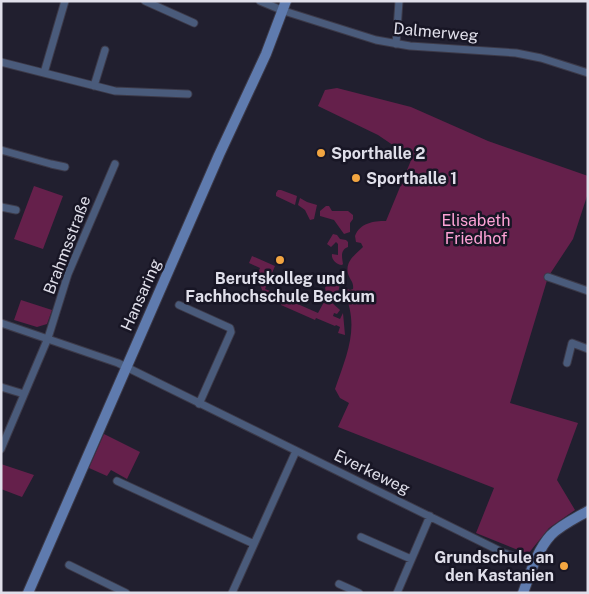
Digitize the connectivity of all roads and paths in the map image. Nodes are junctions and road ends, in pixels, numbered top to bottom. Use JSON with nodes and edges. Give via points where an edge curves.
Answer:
{"nodes":[{"id":1,"x":65,"y":1,"type":"edge"},
{"id":2,"x":145,"y":1,"type":"edge"},
{"id":3,"x":260,"y":1,"type":"edge"},
{"id":4,"x":399,"y":1,"type":"edge"},
{"id":5,"x":285,"y":6,"type":"edge"},
{"id":6,"x":194,"y":23,"type":"dead end"},
{"id":7,"x":396,"y":44,"type":"junction"},
{"id":8,"x":105,"y":50,"type":"dead end"},
{"id":9,"x":1,"y":62,"type":"edge"},
{"id":10,"x":44,"y":73,"type":"junction"},
{"id":11,"x":588,"y":73,"type":"edge"},
{"id":12,"x":94,"y":86,"type":"junction"},
{"id":13,"x":188,"y":94,"type":"dead end"},
{"id":14,"x":1,"y":150,"type":"edge"},
{"id":15,"x":115,"y":164,"type":"dead end"},
{"id":16,"x":65,"y":167,"type":"dead end"},
{"id":17,"x":1,"y":207,"type":"edge"},
{"id":18,"x":16,"y":210,"type":"dead end"},
{"id":19,"x":548,"y":277,"type":"dead end"},
{"id":20,"x":588,"y":291,"type":"edge"},
{"id":21,"x":179,"y":306,"type":"dead end"},
{"id":22,"x":1,"y":323,"type":"edge"},
{"id":23,"x":48,"y":338,"type":"junction"},
{"id":24,"x":588,"y":349,"type":"edge"},
{"id":25,"x":567,"y":363,"type":"dead end"},
{"id":26,"x":126,"y":367,"type":"junction"},
{"id":27,"x":1,"y":387,"type":"edge"},
{"id":28,"x":24,"y":394,"type":"junction"},
{"id":29,"x":199,"y":404,"type":"junction"},
{"id":30,"x":1,"y":448,"type":"edge"},
{"id":31,"x":296,"y":451,"type":"junction"},
{"id":32,"x":117,"y":482,"type":"dead end"},
{"id":33,"x":588,"y":511,"type":"edge"},
{"id":34,"x":430,"y":516,"type":"junction"},
{"id":35,"x":361,"y":537,"type":"dead end"},
{"id":36,"x":254,"y":544,"type":"junction"},
{"id":37,"x":411,"y":559,"type":"junction"},
{"id":38,"x":535,"y":563,"type":"junction"},
{"id":39,"x":69,"y":565,"type":"dead end"},
{"id":40,"x":339,"y":584,"type":"dead end"},
{"id":41,"x":28,"y":593,"type":"edge"},
{"id":42,"x":126,"y":593,"type":"edge"},
{"id":43,"x":232,"y":593,"type":"edge"},
{"id":44,"x":358,"y":593,"type":"edge"},
{"id":45,"x":397,"y":593,"type":"edge"},
{"id":46,"x":523,"y":593,"type":"edge"}],
"edges":[{"from":1,"to":10,"type":"street"},
{"from":2,"to":6,"type":"street"},
{"from":3,"to":5,"type":"street","name":"Dalmerweg"},
{"from":4,"to":7,"type":"street"},
{"from":5,"to":7,"type":"street","name":"Dalmerweg","via":[[376,40]]},
{"from":5,"to":26,"type":"street","name":"Hansaring"},
{"from":7,"to":11,"type":"street","name":"Dalmerweg","via":[[516,53]]},
{"from":8,"to":12,"type":"street"},
{"from":9,"to":10,"type":"street"},
{"from":10,"to":12,"type":"street"},
{"from":12,"to":13,"type":"street","via":[[115,91]]},
{"from":14,"to":16,"type":"street"},
{"from":15,"to":23,"type":"street","name":"Brahmsstraße","via":[[68,274]]},
{"from":17,"to":18,"type":"street"},
{"from":19,"to":20,"type":"street"},
{"from":21,"to":29,"type":"street","via":[[230,328],[231,332]]},
{"from":22,"to":23,"type":"street","name":"Everkeweg"},
{"from":23,"to":26,"type":"street","name":"Everkeweg"},
{"from":23,"to":28,"type":"street","name":"Brahmsstraße"},
{"from":24,"to":25,"type":"street","via":[[572,344]]},
{"from":26,"to":29,"type":"street","name":"Everkeweg"},
{"from":26,"to":41,"type":"street","name":"Hansaring"},
{"from":27,"to":28,"type":"street"},
{"from":28,"to":30,"type":"street","name":"Brahmsstraße"},
{"from":29,"to":31,"type":"street","name":"Everkeweg"},
{"from":31,"to":34,"type":"street","name":"Everkeweg"},
{"from":31,"to":36,"type":"street"},
{"from":32,"to":36,"type":"street"},
{"from":33,"to":38,"type":"street","via":[[559,528]]},
{"from":34,"to":37,"type":"street"},
{"from":34,"to":38,"type":"street","name":"Everkeweg","via":[[504,553]]},
{"from":35,"to":37,"type":"street"},
{"from":36,"to":43,"type":"street"},
{"from":37,"to":45,"type":"street"},
{"from":38,"to":46,"type":"street"},
{"from":39,"to":42,"type":"street"},
{"from":40,"to":44,"type":"street"}]}
